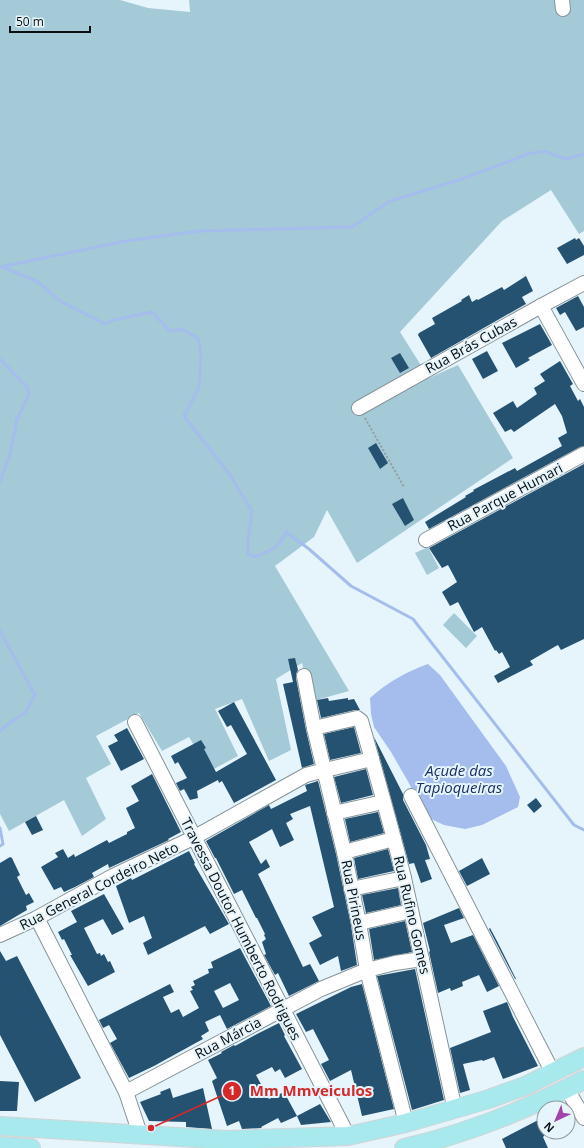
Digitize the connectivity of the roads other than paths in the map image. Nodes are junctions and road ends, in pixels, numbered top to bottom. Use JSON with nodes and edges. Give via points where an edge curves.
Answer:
{"nodes":[{"id":1,"x":584,"y":283,"type":"edge"},
{"id":2,"x":541,"y":306,"type":"junction"},
{"id":3,"x":584,"y":384,"type":"edge"},
{"id":4,"x":360,"y":408,"type":"road end"},
{"id":5,"x":584,"y":454,"type":"edge"},
{"id":6,"x":426,"y":540,"type":"dead end"},
{"id":7,"x":304,"y":676,"type":"dead end"},
{"id":8,"x":135,"y":722,"type":"dead end"},
{"id":9,"x":314,"y":728,"type":"junction"},
{"id":10,"x":372,"y":759,"type":"junction"},
{"id":11,"x":325,"y":770,"type":"junction"},
{"id":12,"x":411,"y":796,"type":"dead end"},
{"id":13,"x":383,"y":802,"type":"junction"},
{"id":14,"x":334,"y":813,"type":"junction"},
{"id":15,"x":193,"y":838,"type":"junction"},
{"id":16,"x":394,"y":839,"type":"junction"},
{"id":17,"x":344,"y":852,"type":"junction"},
{"id":18,"x":404,"y":878,"type":"junction"},
{"id":19,"x":352,"y":889,"type":"junction"},
{"id":20,"x":411,"y":911,"type":"junction"},
{"id":21,"x":37,"y":918,"type":"junction"},
{"id":22,"x":359,"y":923,"type":"junction"},
{"id":23,"x":0,"y":935,"type":"edge"},
{"id":24,"x":422,"y":959,"type":"junction"},
{"id":25,"x":367,"y":970,"type":"junction"},
{"id":26,"x":283,"y":1010,"type":"junction"},
{"id":27,"x":584,"y":1057,"type":"edge"},
{"id":28,"x":553,"y":1073,"type":"junction"},
{"id":29,"x":584,"y":1080,"type":"edge"},
{"id":30,"x":567,"y":1089,"type":"junction"},
{"id":31,"x":126,"y":1092,"type":"junction"},
{"id":32,"x":455,"y":1110,"type":"junction"},
{"id":33,"x":584,"y":1118,"type":"edge"},
{"id":34,"x":406,"y":1123,"type":"junction"},
{"id":35,"x":0,"y":1126,"type":"edge"},
{"id":36,"x":140,"y":1134,"type":"junction"},
{"id":37,"x":348,"y":1136,"type":"junction"},
{"id":38,"x":428,"y":1145,"type":"edge"},
{"id":39,"x":0,"y":1146,"type":"edge"},
{"id":40,"x":31,"y":1148,"type":"edge"},
{"id":41,"x":404,"y":1148,"type":"edge"}],
"edges":[{"from":1,"to":2,"type":"street","name":"Rua Brás Cubas"},
{"from":2,"to":3,"type":"street"},
{"from":2,"to":4,"type":"street","name":"Rua Brás Cubas"},
{"from":5,"to":6,"type":"street","name":"Rua Parque Humari"},
{"from":7,"to":9,"type":"street","name":"Rua Pirineus"},
{"from":8,"to":15,"type":"street","name":"Travessa Doutor Humberto Rodrigues"},
{"from":9,"to":10,"type":"street","name":"Rua Rufino Gomes","via":[[357,718],[361,721]]},
{"from":9,"to":11,"type":"street","name":"Rua Pirineus"},
{"from":10,"to":11,"type":"street","name":"Rua General Cordeiro Neto"},
{"from":10,"to":13,"type":"street","name":"Rua Rufino Gomes"},
{"from":11,"to":14,"type":"street","name":"Rua Pirineus"},
{"from":11,"to":15,"type":"street","name":"Rua General Cordeiro Neto","via":[[306,776]]},
{"from":12,"to":28,"type":"street"},
{"from":13,"to":14,"type":"street"},
{"from":13,"to":16,"type":"street","name":"Rua Rufino Gomes"},
{"from":14,"to":17,"type":"street","name":"Rua Pirineus"},
{"from":15,"to":21,"type":"street","name":"Rua General Cordeiro Neto","via":[[113,876]]},
{"from":15,"to":26,"type":"street","name":"Travessa Doutor Humberto Rodrigues"},
{"from":16,"to":17,"type":"street"},
{"from":16,"to":18,"type":"street","name":"Rua Rufino Gomes"},
{"from":17,"to":19,"type":"street","name":"Rua Pirineus"},
{"from":18,"to":19,"type":"street"},
{"from":18,"to":20,"type":"street","name":"Rua Rufino Gomes"},
{"from":19,"to":22,"type":"street","name":"Rua Pirineus"},
{"from":20,"to":22,"type":"street"},
{"from":20,"to":24,"type":"street","name":"Rua Rufino Gomes"},
{"from":21,"to":23,"type":"street","name":"Rua General Cordeiro Neto"},
{"from":21,"to":31,"type":"street"},
{"from":22,"to":25,"type":"street","name":"Rua Pirineus"},
{"from":24,"to":25,"type":"street","name":"Rua Márcia"},
{"from":24,"to":32,"type":"street","name":"Rua Rufino Gomes"},
{"from":25,"to":26,"type":"street","name":"Rua Márcia","via":[[321,989]]},
{"from":25,"to":34,"type":"street","name":"Rua Pirineus"},
{"from":26,"to":31,"type":"street","name":"Rua Márcia"},
{"from":26,"to":37,"type":"street","name":"Travessa Doutor Humberto Rodrigues"},
{"from":27,"to":28,"type":"main road"},
{"from":28,"to":32,"type":"main road","via":[[525,1086]]},
{"from":29,"to":30,"type":"main road"},
{"from":30,"to":33,"type":"street"},
{"from":30,"to":38,"type":"main road","via":[[502,1118]]},
{"from":31,"to":36,"type":"street"},
{"from":32,"to":34,"type":"main road"},
{"from":34,"to":37,"type":"main road"},
{"from":35,"to":36,"type":"main road"},
{"from":36,"to":37,"type":"main road","via":[[227,1140]]},
{"from":38,"to":41,"type":"main road"},
{"from":39,"to":40,"type":"main road"}]}
